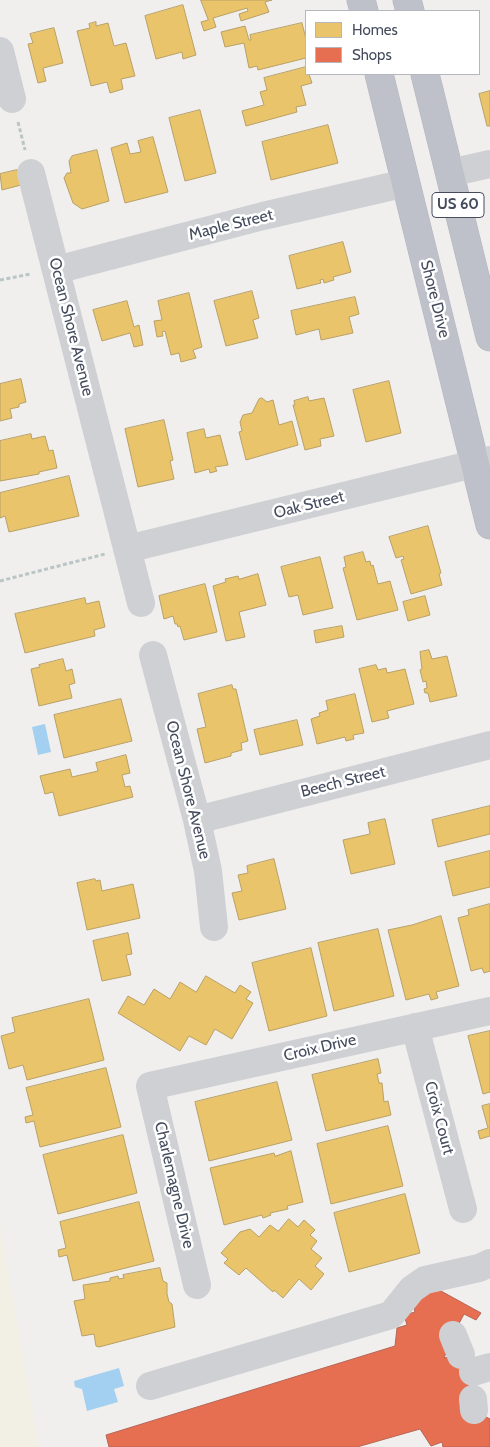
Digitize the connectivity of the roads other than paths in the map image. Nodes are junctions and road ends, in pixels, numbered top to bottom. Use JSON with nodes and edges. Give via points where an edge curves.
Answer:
{"nodes":[{"id":1,"x":0,"y":51,"type":"edge"},
{"id":2,"x":379,"y":75,"type":"edge"},
{"id":3,"x":425,"y":75,"type":"edge"},
{"id":4,"x":12,"y":100,"type":"road end"},
{"id":5,"x":490,"y":164,"type":"edge"},
{"id":6,"x":31,"y":173,"type":"road end"},
{"id":7,"x":450,"y":173,"type":"junction"},
{"id":8,"x":406,"y":183,"type":"junction"},
{"id":9,"x":56,"y":270,"type":"junction"},
{"id":10,"x":490,"y":337,"type":"edge"},
{"id":11,"x":483,"y":462,"type":"edge"},
{"id":12,"x":490,"y":525,"type":"edge"},
{"id":13,"x":127,"y":549,"type":"junction"},
{"id":14,"x":141,"y":603,"type":"dead end"},
{"id":15,"x":153,"y":655,"type":"dead end"},
{"id":16,"x":490,"y":745,"type":"edge"},
{"id":17,"x":197,"y":820,"type":"junction"},
{"id":18,"x":214,"y":927,"type":"dead end"},
{"id":19,"x":490,"y":1010,"type":"edge"},
{"id":20,"x":415,"y":1027,"type":"junction"},
{"id":21,"x":150,"y":1086,"type":"joint"},
{"id":22,"x":462,"y":1209,"type":"dead end"},
{"id":23,"x":490,"y":1264,"type":"edge"},
{"id":24,"x":198,"y":1285,"type":"dead end"},
{"id":25,"x":150,"y":1386,"type":"dead end"}],
"edges":[{"from":1,"to":4,"type":"street"},
{"from":2,"to":8,"type":"highway","name":"Shore Drive","number":"US 60"},
{"from":3,"to":7,"type":"highway","number":"US 60"},
{"from":5,"to":7,"type":"street"},
{"from":6,"to":9,"type":"street","name":"Ocean Shore Avenue"},
{"from":7,"to":10,"type":"highway","number":"US 60"},
{"from":8,"to":9,"type":"street","name":"Maple Street"},
{"from":8,"to":11,"type":"highway","name":"Shore Drive","number":"US 60"},
{"from":9,"to":13,"type":"street","name":"Ocean Shore Avenue"},
{"from":11,"to":12,"type":"highway","name":"Shore Drive","number":"US 60"},
{"from":11,"to":13,"type":"street","name":"Oak Street"},
{"from":13,"to":14,"type":"street","name":"Ocean Shore Avenue"},
{"from":15,"to":17,"type":"street","name":"Ocean Shore Avenue"},
{"from":16,"to":17,"type":"street","name":"Beech Street"},
{"from":17,"to":18,"type":"street","name":"Ocean Shore Avenue","via":[[208,871]]},
{"from":19,"to":20,"type":"street","name":"Croix Drive"},
{"from":20,"to":21,"type":"street","name":"Croix Drive"},
{"from":20,"to":22,"type":"street","name":"Croix Court"},
{"from":21,"to":24,"type":"street","name":"Charlemagne Drive"},
{"from":23,"to":25,"type":"street","via":[[425,1280],[412,1289],[391,1315]]}]}
